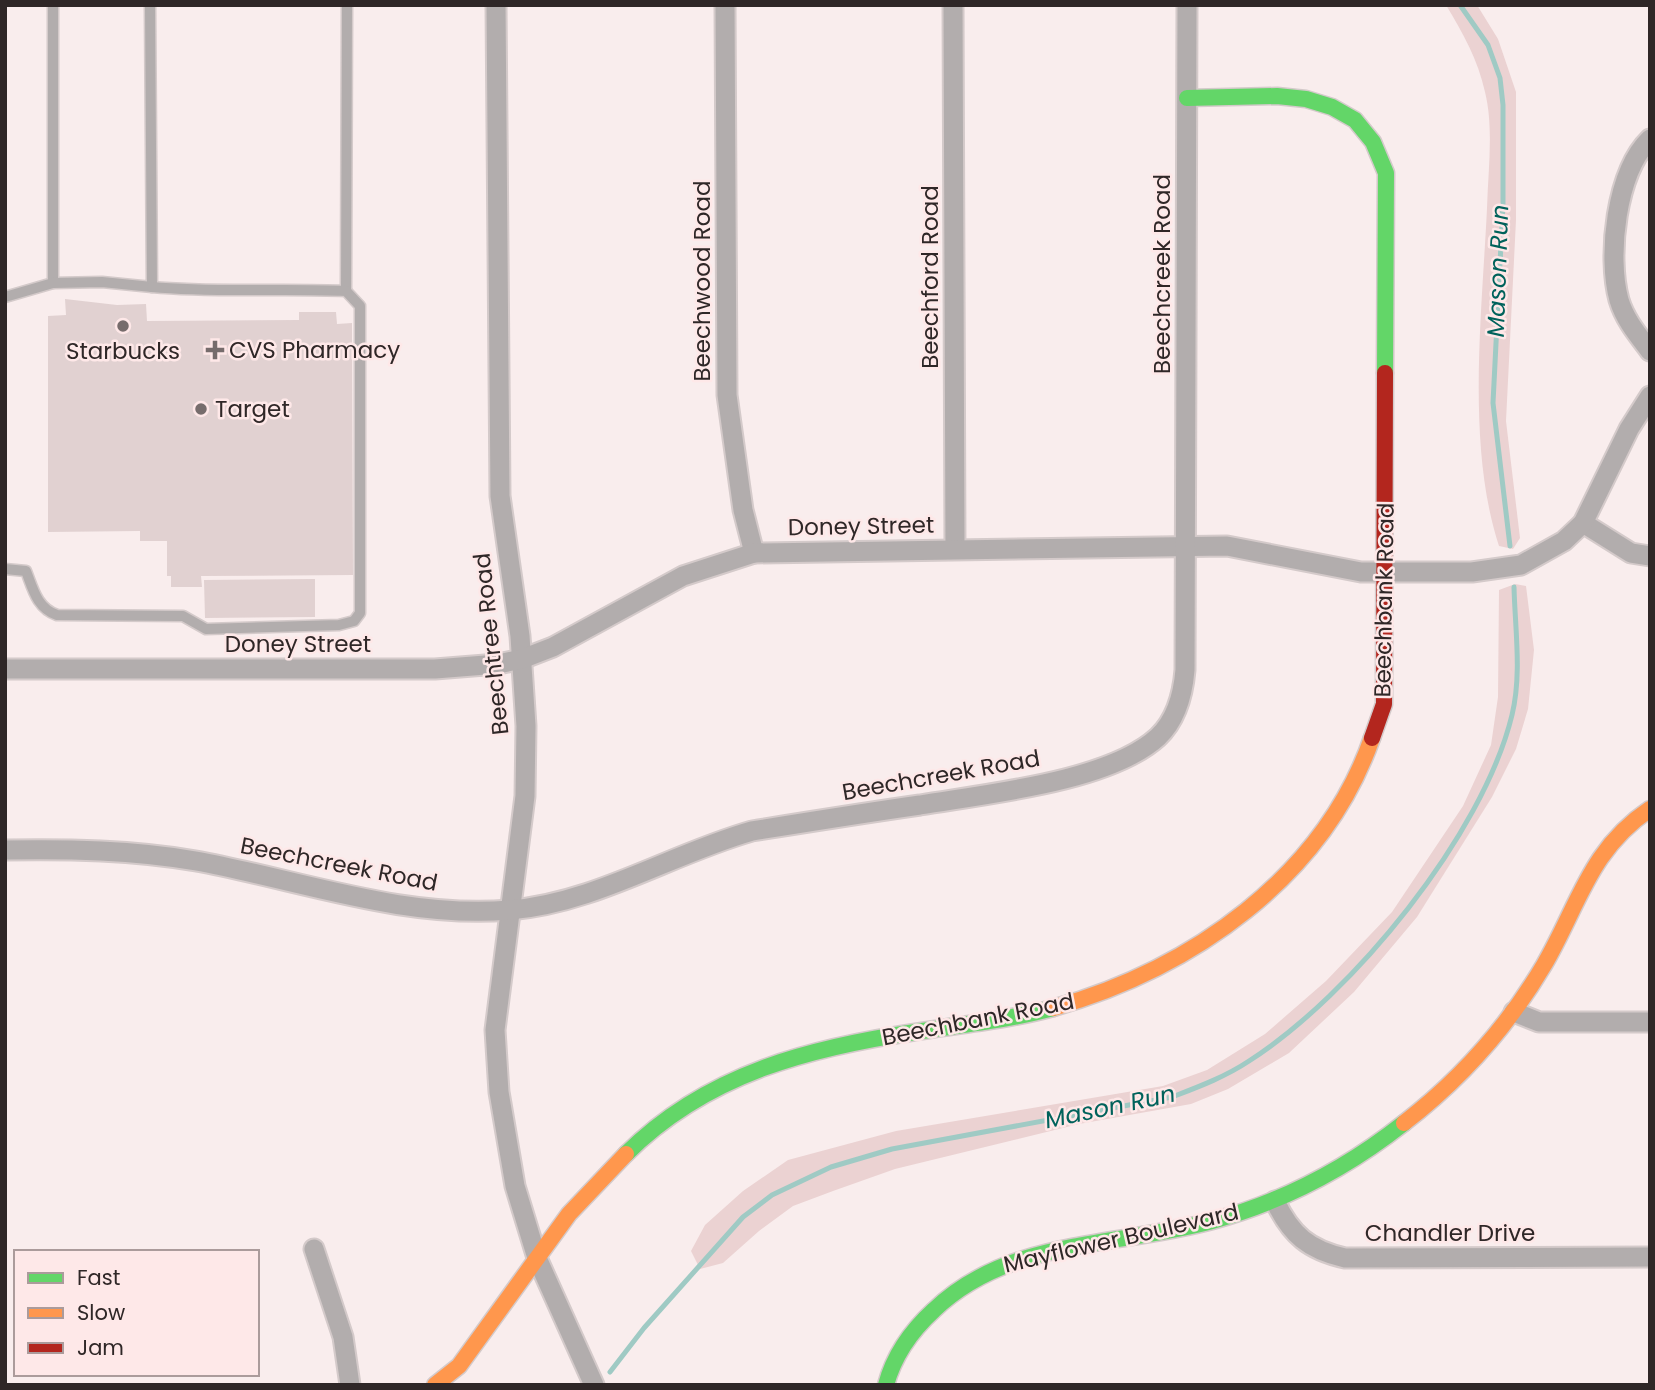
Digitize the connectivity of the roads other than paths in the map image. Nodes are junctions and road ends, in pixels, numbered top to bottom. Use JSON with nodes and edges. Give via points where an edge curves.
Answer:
{"nodes":[{"id":1,"x":53,"y":5,"type":"edge"},
{"id":2,"x":150,"y":5,"type":"edge"},
{"id":3,"x":346,"y":5,"type":"edge"},
{"id":4,"x":496,"y":5,"type":"edge"},
{"id":5,"x":725,"y":5,"type":"edge"},
{"id":6,"x":953,"y":5,"type":"edge"},
{"id":7,"x":1187,"y":5,"type":"edge"},
{"id":8,"x":1187,"y":98,"type":"junction"},
{"id":9,"x":1650,"y":139,"type":"edge"},
{"id":10,"x":53,"y":283,"type":"junction"},
{"id":11,"x":152,"y":287,"type":"junction"},
{"id":12,"x":346,"y":291,"type":"junction"},
{"id":13,"x":5,"y":297,"type":"edge"},
{"id":14,"x":1650,"y":351,"type":"edge"},
{"id":15,"x":1650,"y":396,"type":"edge"},
{"id":16,"x":1583,"y":523,"type":"junction"},
{"id":17,"x":1185,"y":546,"type":"junction"},
{"id":18,"x":955,"y":548,"type":"junction"},
{"id":19,"x":754,"y":553,"type":"junction"},
{"id":20,"x":1650,"y":556,"type":"edge"},
{"id":21,"x":5,"y":569,"type":"edge"},
{"id":22,"x":1385,"y":572,"type":"junction"},
{"id":23,"x":522,"y":659,"type":"junction"},
{"id":24,"x":5,"y":669,"type":"edge"},
{"id":25,"x":1650,"y":809,"type":"edge"},
{"id":26,"x":5,"y":850,"type":"edge"},
{"id":27,"x":511,"y":910,"type":"junction"},
{"id":28,"x":1514,"y":1012,"type":"junction"},
{"id":29,"x":1650,"y":1022,"type":"edge"},
{"id":30,"x":1275,"y":1201,"type":"junction"},
{"id":31,"x":313,"y":1250,"type":"dead end"},
{"id":32,"x":537,"y":1258,"type":"junction"},
{"id":33,"x":1650,"y":1258,"type":"edge"},
{"id":34,"x":350,"y":1385,"type":"edge"},
{"id":35,"x":435,"y":1385,"type":"edge"},
{"id":36,"x":594,"y":1385,"type":"edge"},
{"id":37,"x":886,"y":1385,"type":"edge"}],
"edges":[{"from":1,"to":10,"type":"lane"},
{"from":2,"to":11,"type":"lane"},
{"from":3,"to":12,"type":"lane"},
{"from":4,"to":23,"type":"street","name":"Beechtree Road","via":[[499,472]]},
{"from":5,"to":19,"type":"street","name":"Beechwood Road","via":[[727,395],[743,510]]},
{"from":6,"to":18,"type":"street","name":"Beechford Road"},
{"from":7,"to":8,"type":"street","name":"Beechcreek Road"},
{"from":8,"to":17,"type":"street","name":"Beechcreek Road"},
{"from":8,"to":22,"type":"street","name":"Beechbank Road","via":[[1320,101],[1354,117],[1376,144],[1387,194]]},
{"from":9,"to":14,"type":"street","via":[[1629,167],[1615,242],[1619,299],[1628,322]]},
{"from":10,"to":11,"type":"lane"},
{"from":10,"to":13,"type":"lane"},
{"from":11,"to":12,"type":"lane"},
{"from":12,"to":21,"type":"lane","via":[[359,306],[360,613],[354,621],[206,629],[183,616],[57,615],[46,611],[26,571]]},
{"from":15,"to":16,"type":"street","name":"Doney Street"},
{"from":16,"to":20,"type":"street","via":[[1631,553]]},
{"from":16,"to":22,"type":"street","name":"Doney Street","via":[[1564,541],[1521,565],[1472,572]]},
{"from":17,"to":18,"type":"street","name":"Doney Street"},
{"from":17,"to":22,"type":"street","name":"Doney Street","via":[[1227,546],[1361,572]]},
{"from":17,"to":27,"type":"street","name":"Beechcreek Road","via":[[1183,688],[1170,722],[1141,748],[1083,774],[752,831],[590,892]]},
{"from":18,"to":19,"type":"street","name":"Doney Street"},
{"from":19,"to":23,"type":"street","name":"Doney Street","via":[[683,576],[553,647]]},
{"from":22,"to":32,"type":"street","name":"Beechbank Road","via":[[1384,704],[1367,755],[1322,832],[1245,911],[1184,956],[1124,985],[1046,1010],[800,1053],[707,1094],[622,1154]]},
{"from":23,"to":24,"type":"street","name":"Doney Street","via":[[435,669]]},
{"from":23,"to":27,"type":"street","name":"Beechtree Road","via":[[525,796]]},
{"from":25,"to":28,"type":"street","name":"Mayflower Boulevard","via":[[1618,830],[1602,849],[1546,962]]},
{"from":26,"to":27,"type":"street","name":"Beechcreek Road","via":[[141,853],[414,907]]},
{"from":27,"to":32,"type":"street","name":"Beechtree Road","via":[[495,1030],[499,1092],[515,1185]]},
{"from":28,"to":29,"type":"street","via":[[1539,1021]]},
{"from":28,"to":30,"type":"street","name":"Mayflower Boulevard","via":[[1424,1108],[1378,1143]]},
{"from":30,"to":33,"type":"street","name":"Chandler Drive","via":[[1284,1222],[1310,1248],[1345,1258]]},
{"from":30,"to":37,"type":"street","name":"Mayflower Boulevard","via":[[1170,1231],[1038,1253],[992,1267],[965,1281],[931,1311],[897,1354]]},
{"from":31,"to":34,"type":"street","via":[[344,1337]]},
{"from":32,"to":35,"type":"street","name":"Beechbank Road","via":[[460,1366]]},
{"from":32,"to":36,"type":"street","name":"Beechtree Road"}]}
